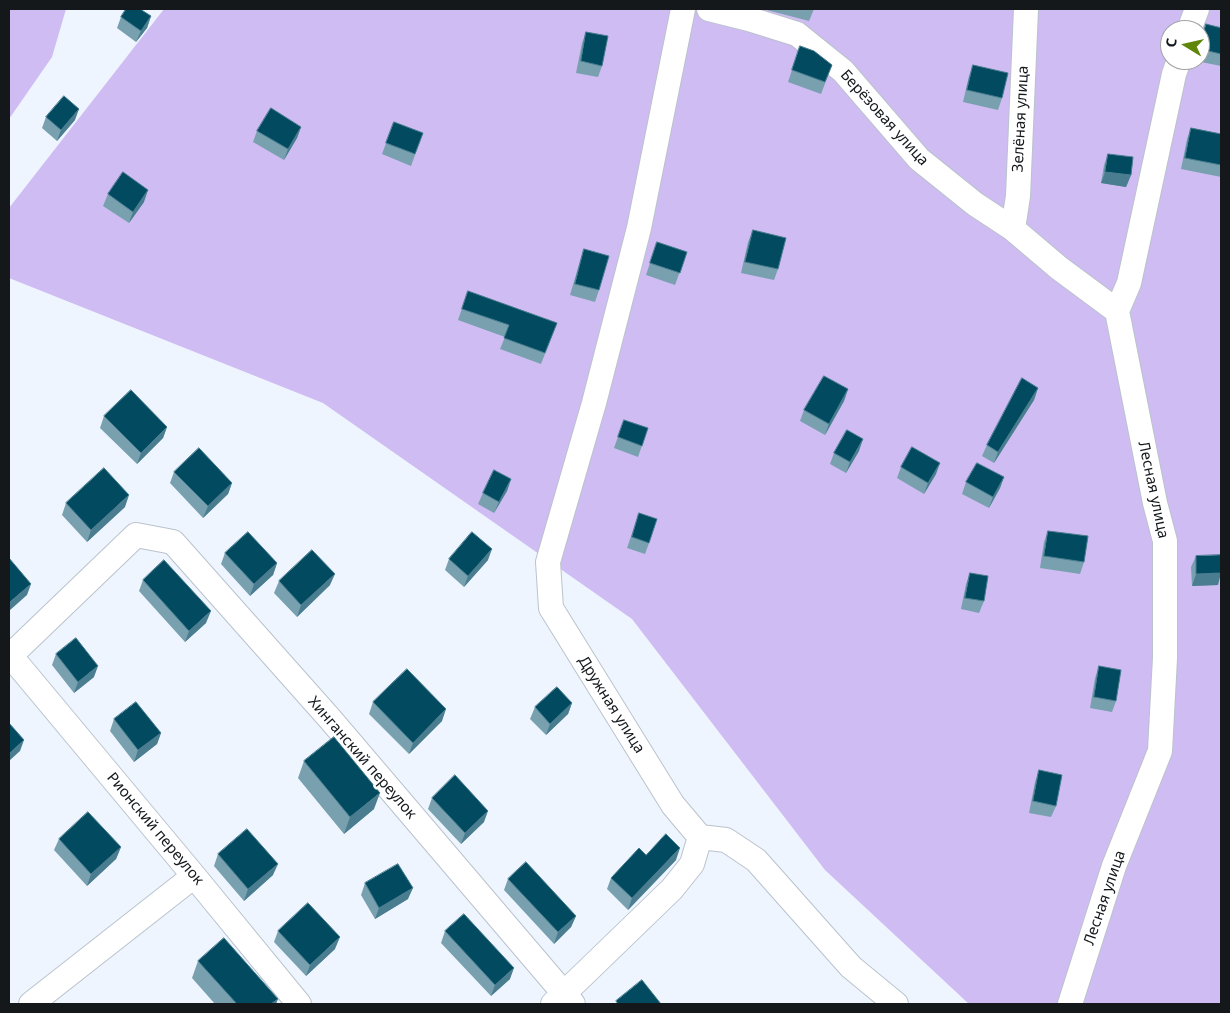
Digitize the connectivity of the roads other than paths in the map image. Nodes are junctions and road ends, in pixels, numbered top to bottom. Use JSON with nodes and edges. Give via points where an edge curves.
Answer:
{"nodes":[{"id":1,"x":683,"y":9,"type":"edge"},
{"id":2,"x":709,"y":9,"type":"edge"},
{"id":3,"x":1026,"y":9,"type":"edge"},
{"id":4,"x":1176,"y":70,"type":"edge"},
{"id":5,"x":1013,"y":229,"type":"junction"},
{"id":6,"x":1117,"y":311,"type":"junction"},
{"id":7,"x":9,"y":656,"type":"edge"},
{"id":8,"x":700,"y":837,"type":"junction"},
{"id":9,"x":194,"y":876,"type":"junction"},
{"id":10,"x":563,"y":1001,"type":"edge"},
{"id":11,"x":31,"y":1004,"type":"edge"},
{"id":12,"x":299,"y":1004,"type":"edge"},
{"id":13,"x":896,"y":1004,"type":"edge"},
{"id":14,"x":1070,"y":1004,"type":"edge"}],
"edges":[{"from":1,"to":8,"type":"street","name":"Дружная улица","via":[[639,228],[594,403],[548,562],[550,608],[673,805]]},
{"from":2,"to":5,"type":"street","name":"Берёзовая улица","via":[[796,34],[843,71],[919,159],[975,204]]},
{"from":3,"to":5,"type":"street","name":"Зелёная улица","via":[[1018,196]]},
{"from":4,"to":6,"type":"street","via":[[1129,283]]},
{"from":5,"to":6,"type":"street","name":"Берёзовая улица"},
{"from":6,"to":14,"type":"street","name":"Лесная улица","via":[[1165,541],[1165,658],[1160,751],[1114,866]]},
{"from":7,"to":9,"type":"street","name":"Рионский переулок"},
{"from":7,"to":10,"type":"street","name":"Хинганский переулок","via":[[136,535],[173,542],[330,720]]},
{"from":8,"to":10,"type":"street","via":[[692,864],[672,889]]},
{"from":8,"to":13,"type":"street","via":[[726,840],[756,860],[851,967]]},
{"from":9,"to":11,"type":"street"},
{"from":9,"to":12,"type":"street","name":"Рионский переулок"}]}
